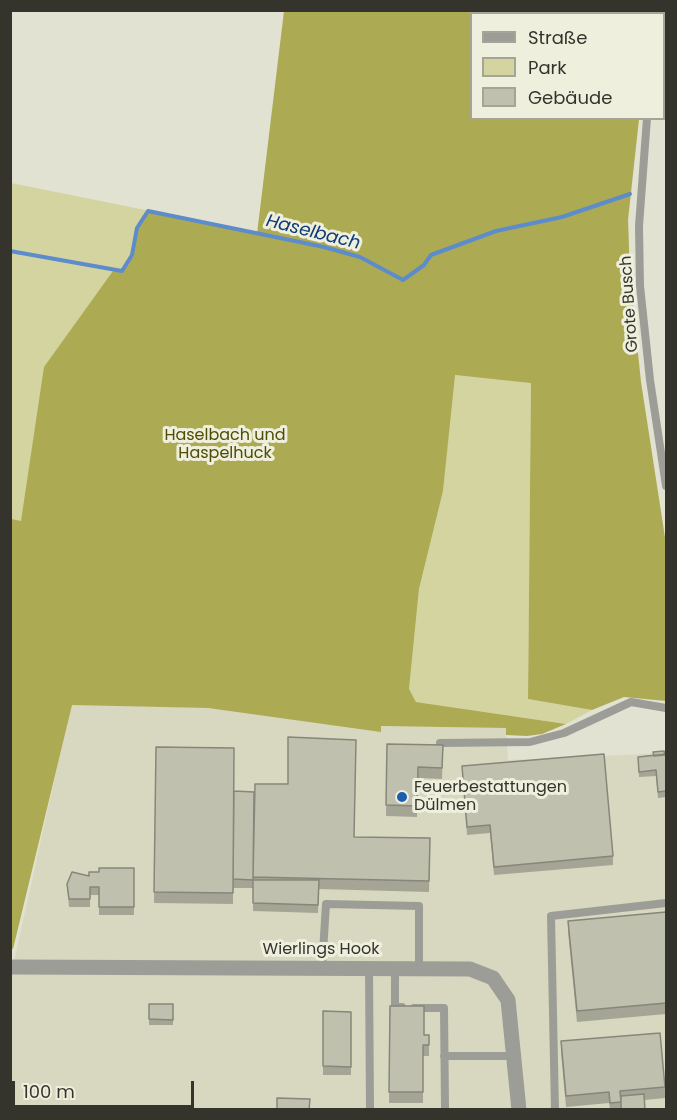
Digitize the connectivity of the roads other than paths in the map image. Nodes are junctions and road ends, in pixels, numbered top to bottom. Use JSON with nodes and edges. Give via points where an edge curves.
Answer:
{"nodes":[{"id":1,"x":647,"y":120,"type":"edge"},
{"id":2,"x":666,"y":486,"type":"edge"},
{"id":3,"x":666,"y":708,"type":"edge"},
{"id":4,"x":440,"y":743,"type":"edge"},
{"id":5,"x":666,"y":903,"type":"edge"},
{"id":6,"x":10,"y":967,"type":"edge"},
{"id":7,"x":322,"y":968,"type":"junction"},
{"id":8,"x":369,"y":968,"type":"junction"},
{"id":9,"x":394,"y":968,"type":"junction"},
{"id":10,"x":419,"y":968,"type":"junction"},
{"id":11,"x":444,"y":1056,"type":"junction"},
{"id":12,"x":514,"y":1056,"type":"junction"},
{"id":13,"x":445,"y":1107,"type":"dead end"},
{"id":14,"x":370,"y":1110,"type":"edge"},
{"id":15,"x":519,"y":1110,"type":"edge"},
{"id":16,"x":555,"y":1110,"type":"edge"}],
"edges":[{"from":1,"to":2,"type":"lane","name":"Grote Busch","via":[[639,225],[640,286]]},
{"from":3,"to":4,"type":"lane","via":[[631,702],[564,733],[530,742]]},
{"from":5,"to":16,"type":"lane","via":[[550,916]]},
{"from":6,"to":7,"type":"street","name":"Wierlings Hook"},
{"from":7,"to":8,"type":"street","name":"Wierlings Hook"},
{"from":7,"to":10,"type":"lane","via":[[326,904],[419,906]]},
{"from":8,"to":9,"type":"street","name":"Wierlings Hook"},
{"from":8,"to":14,"type":"lane"},
{"from":9,"to":10,"type":"street","name":"Wierlings Hook"},
{"from":9,"to":11,"type":"lane","via":[[395,1007],[444,1008]]},
{"from":10,"to":12,"type":"street","name":"Wierlings Hook","via":[[470,969],[493,978],[508,1000]]},
{"from":11,"to":12,"type":"lane"},
{"from":11,"to":13,"type":"lane"},
{"from":12,"to":15,"type":"street","name":"Wierlings Hook"}]}
